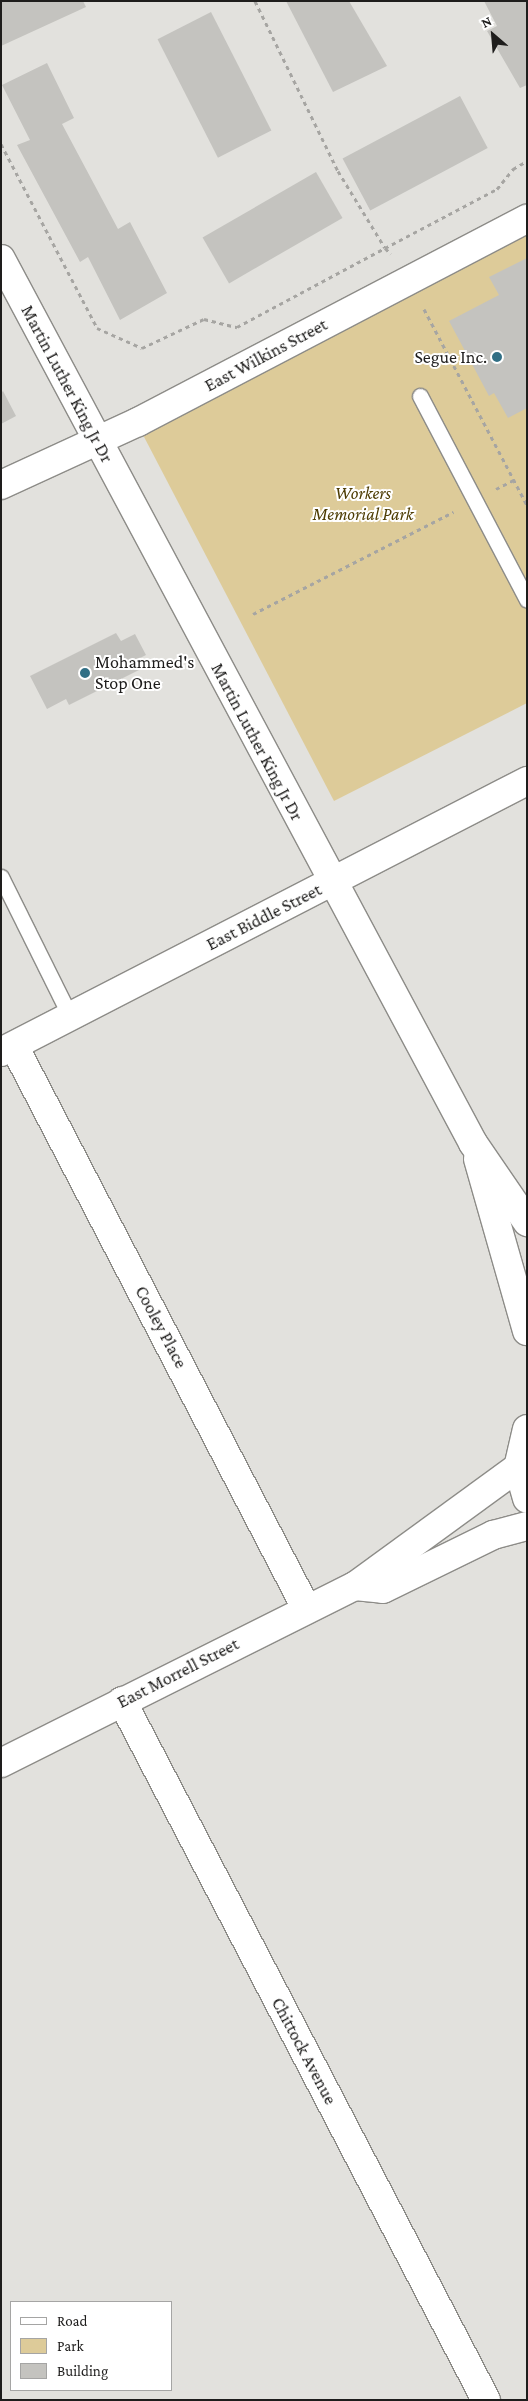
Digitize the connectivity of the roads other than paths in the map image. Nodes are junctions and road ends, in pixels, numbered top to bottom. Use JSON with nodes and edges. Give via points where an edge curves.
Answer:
{"nodes":[{"id":1,"x":527,"y":219,"type":"edge"},
{"id":2,"x":4,"y":270,"type":"edge"},
{"id":3,"x":420,"y":396,"type":"dead end"},
{"id":4,"x":96,"y":440,"type":"junction"},
{"id":5,"x":1,"y":485,"type":"edge"},
{"id":6,"x":527,"y":600,"type":"edge"},
{"id":7,"x":527,"y":781,"type":"edge"},
{"id":8,"x":1,"y":877,"type":"edge"},
{"id":9,"x":332,"y":882,"type":"junction"},
{"id":10,"x":70,"y":1016,"type":"junction"},
{"id":11,"x":8,"y":1049,"type":"edge"},
{"id":12,"x":474,"y":1143,"type":"junction"},
{"id":13,"x":527,"y":1222,"type":"edge"},
{"id":14,"x":527,"y":1331,"type":"edge"},
{"id":15,"x":527,"y":1429,"type":"edge"},
{"id":16,"x":518,"y":1467,"type":"junction"},
{"id":17,"x":527,"y":1500,"type":"edge"},
{"id":18,"x":527,"y":1526,"type":"edge"},
{"id":19,"x":355,"y":1586,"type":"junction"},
{"id":20,"x":306,"y":1608,"type":"junction"},
{"id":21,"x":122,"y":1701,"type":"junction"},
{"id":22,"x":1,"y":1763,"type":"edge"},
{"id":23,"x":486,"y":2400,"type":"edge"}],
"edges":[{"from":1,"to":4,"type":"street","name":"East Wilkins Street"},
{"from":2,"to":4,"type":"street","name":"Martin Luther King Jr Dr"},
{"from":3,"to":6,"type":"lane"},
{"from":4,"to":5,"type":"street","name":"East Wilkins Street"},
{"from":4,"to":9,"type":"street","name":"Martin Luther King Jr Dr"},
{"from":7,"to":9,"type":"street","name":"East Biddle Street"},
{"from":8,"to":10,"type":"lane"},
{"from":9,"to":10,"type":"street","name":"East Biddle Street"},
{"from":9,"to":12,"type":"street","name":"Martin Luther King Jr Dr"},
{"from":10,"to":11,"type":"street","name":"East Biddle Street"},
{"from":11,"to":20,"type":"street","name":"Cooley Place"},
{"from":12,"to":13,"type":"street","name":"Martin Luther King Jr Dr"},
{"from":12,"to":14,"type":"street","name":"Martin Luther King Jr Dr"},
{"from":15,"to":16,"type":"street"},
{"from":16,"to":17,"type":"street"},
{"from":16,"to":19,"type":"street","name":"East Morrell Street"},
{"from":18,"to":19,"type":"street","via":[[492,1534],[382,1589]]},
{"from":19,"to":20,"type":"street","name":"East Morrell Street"},
{"from":20,"to":21,"type":"street","name":"East Morrell Street"},
{"from":21,"to":22,"type":"street","name":"East Morrell Street"},
{"from":21,"to":23,"type":"street","name":"Chittock Avenue"}]}
